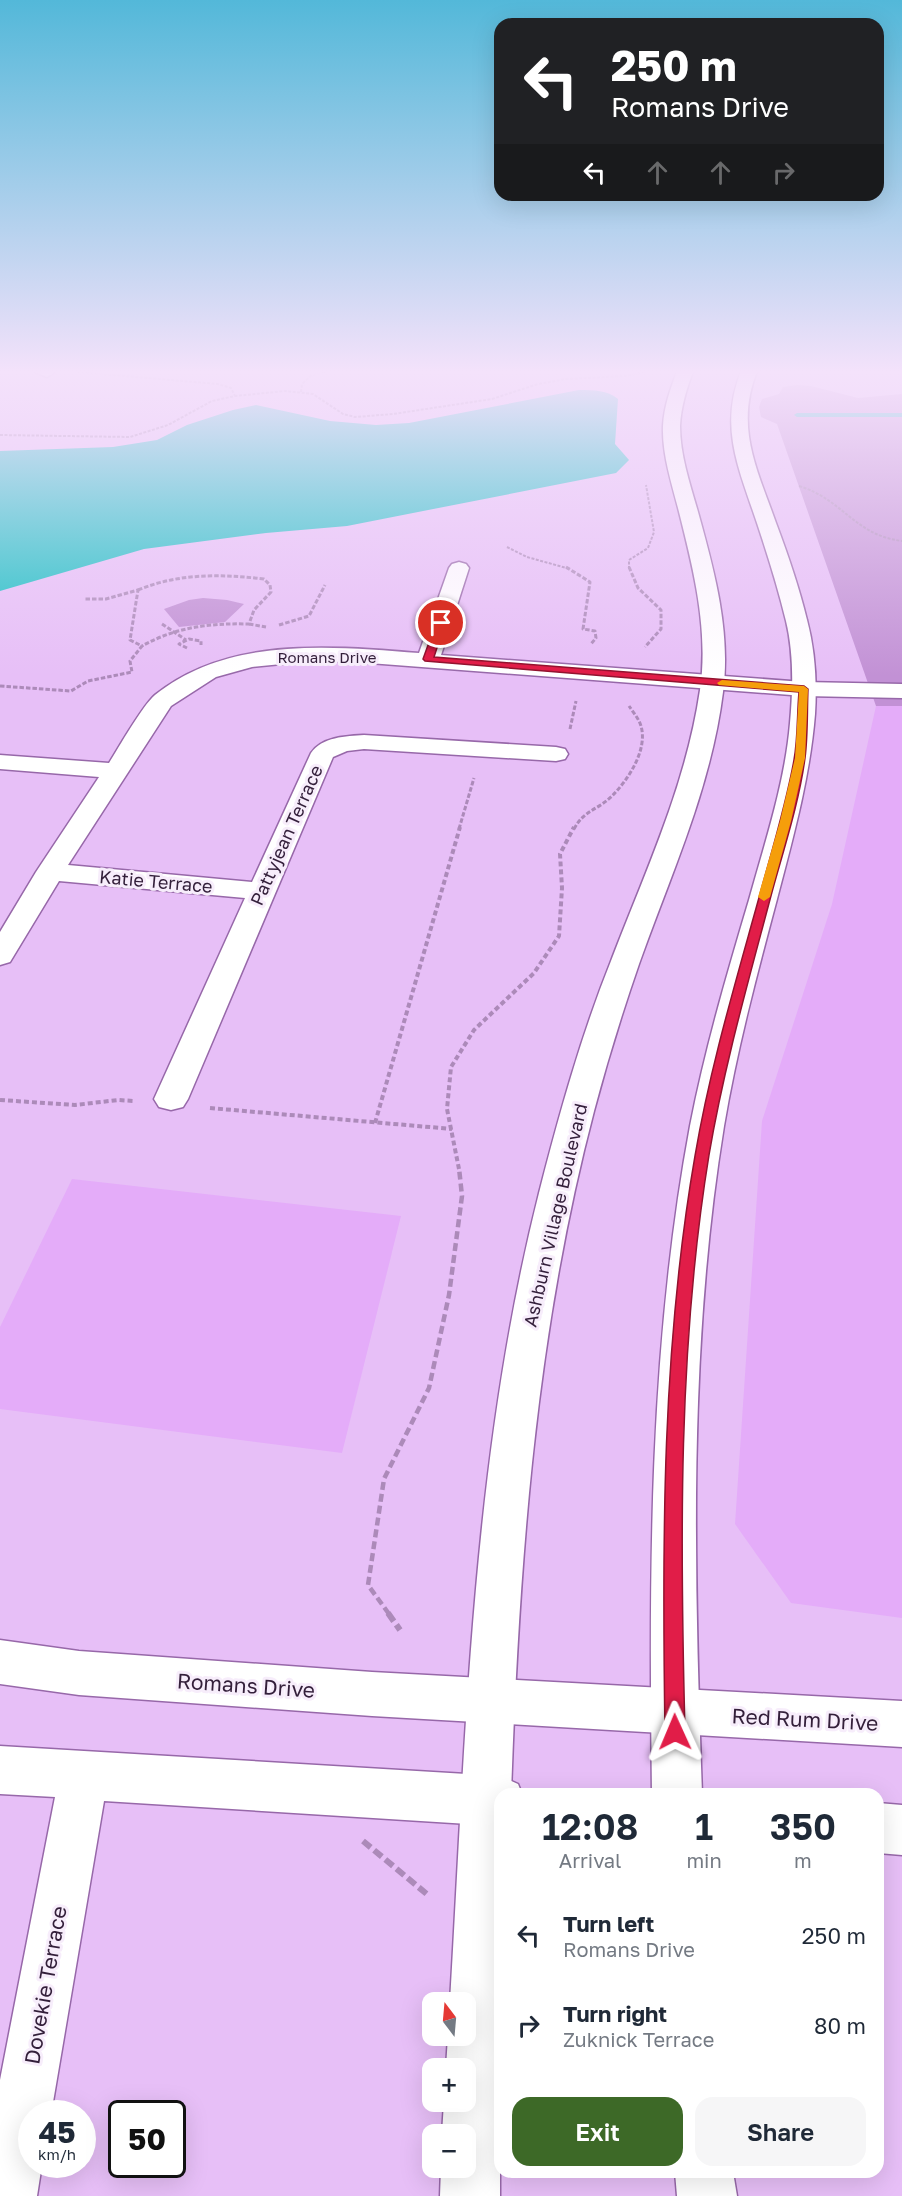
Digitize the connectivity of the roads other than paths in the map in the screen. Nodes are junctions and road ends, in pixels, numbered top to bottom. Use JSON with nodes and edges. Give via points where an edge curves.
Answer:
{"nodes":[{"id":1,"x":677,"y":471,"type":"edge"},
{"id":2,"x":748,"y":471,"type":"edge"},
{"id":3,"x":459,"y":568,"type":"dead end"},
{"id":4,"x":428,"y":659,"type":"junction"},
{"id":5,"x":714,"y":682,"type":"junction"},
{"id":6,"x":804,"y":689,"type":"junction"},
{"id":7,"x":902,"y":691,"type":"edge"},
{"id":8,"x":562,"y":745,"type":"road end"},
{"id":9,"x":0,"y":762,"type":"edge"},
{"id":10,"x":116,"y":771,"type":"junction"},
{"id":11,"x":50,"y":872,"type":"junction"},
{"id":12,"x":261,"y":891,"type":"junction"},
{"id":13,"x":0,"y":956,"type":"edge"},
{"id":14,"x":171,"y":1099,"type":"dead end"},
{"id":15,"x":0,"y":1662,"type":"edge"},
{"id":16,"x":492,"y":1700,"type":"junction"},
{"id":17,"x":674,"y":1712,"type":"junction"},
{"id":18,"x":902,"y":1724,"type":"edge"},
{"id":19,"x":0,"y":1770,"type":"edge"},
{"id":20,"x":84,"y":1775,"type":"junction"},
{"id":21,"x":677,"y":1788,"type":"edge"},
{"id":22,"x":493,"y":1800,"type":"edge"},
{"id":23,"x":884,"y":1828,"type":"edge"},
{"id":24,"x":902,"y":1830,"type":"edge"},
{"id":25,"x":705,"y":2178,"type":"edge"},
{"id":26,"x":7,"y":2196,"type":"edge"},
{"id":27,"x":470,"y":2196,"type":"edge"},
{"id":28,"x":707,"y":2196,"type":"edge"}],
"edges":[{"from":1,"to":5,"type":"main road","name":"Ashburn Village Boulevard","via":[[708,605]]},
{"from":2,"to":6,"type":"main road","via":[[800,635]]},
{"from":3,"to":4,"type":"main road"},
{"from":4,"to":5,"type":"main road","name":"Romans Drive"},
{"from":4,"to":10,"type":"main road","name":"Romans Drive","via":[[293,655],[250,660],[208,672],[162,702]]},
{"from":5,"to":6,"type":"main road","name":"Romans Drive"},
{"from":5,"to":16,"type":"main road","name":"Ashburn Village Boulevard","via":[[699,759],[685,804],[591,1063],[536,1284],[509,1478]]},
{"from":6,"to":7,"type":"main road","name":"Romans Drive"},
{"from":6,"to":17,"type":"main road","via":[[800,758],[721,1060],[702,1157],[685,1285],[672,1578]]},
{"from":8,"to":12,"type":"main road","name":"Pattyjean Terrace","via":[[364,742],[342,744],[323,753]]},
{"from":9,"to":10,"type":"main road"},
{"from":10,"to":11,"type":"main road","name":"Romans Drive"},
{"from":11,"to":12,"type":"main road","name":"Katie Terrace"},
{"from":11,"to":13,"type":"main road","name":"Romans Drive"},
{"from":12,"to":14,"type":"main road","name":"Pattyjean Terrace"},
{"from":15,"to":16,"type":"main road","name":"Romans Drive","via":[[78,1673]]},
{"from":16,"to":17,"type":"main road","name":"Red Rum Drive"},
{"from":16,"to":22,"type":"main road","name":"Ashburn Village Boulevard"},
{"from":17,"to":18,"type":"main road","name":"Red Rum Drive"},
{"from":17,"to":21,"type":"main road"},
{"from":19,"to":20,"type":"main road"},
{"from":20,"to":22,"type":"main road"},
{"from":20,"to":26,"type":"main road","name":"Dovekie Terrace"},
{"from":22,"to":27,"type":"main road","name":"Ashburn Village Boulevard"},
{"from":23,"to":24,"type":"main road"},
{"from":25,"to":28,"type":"main road"}]}
